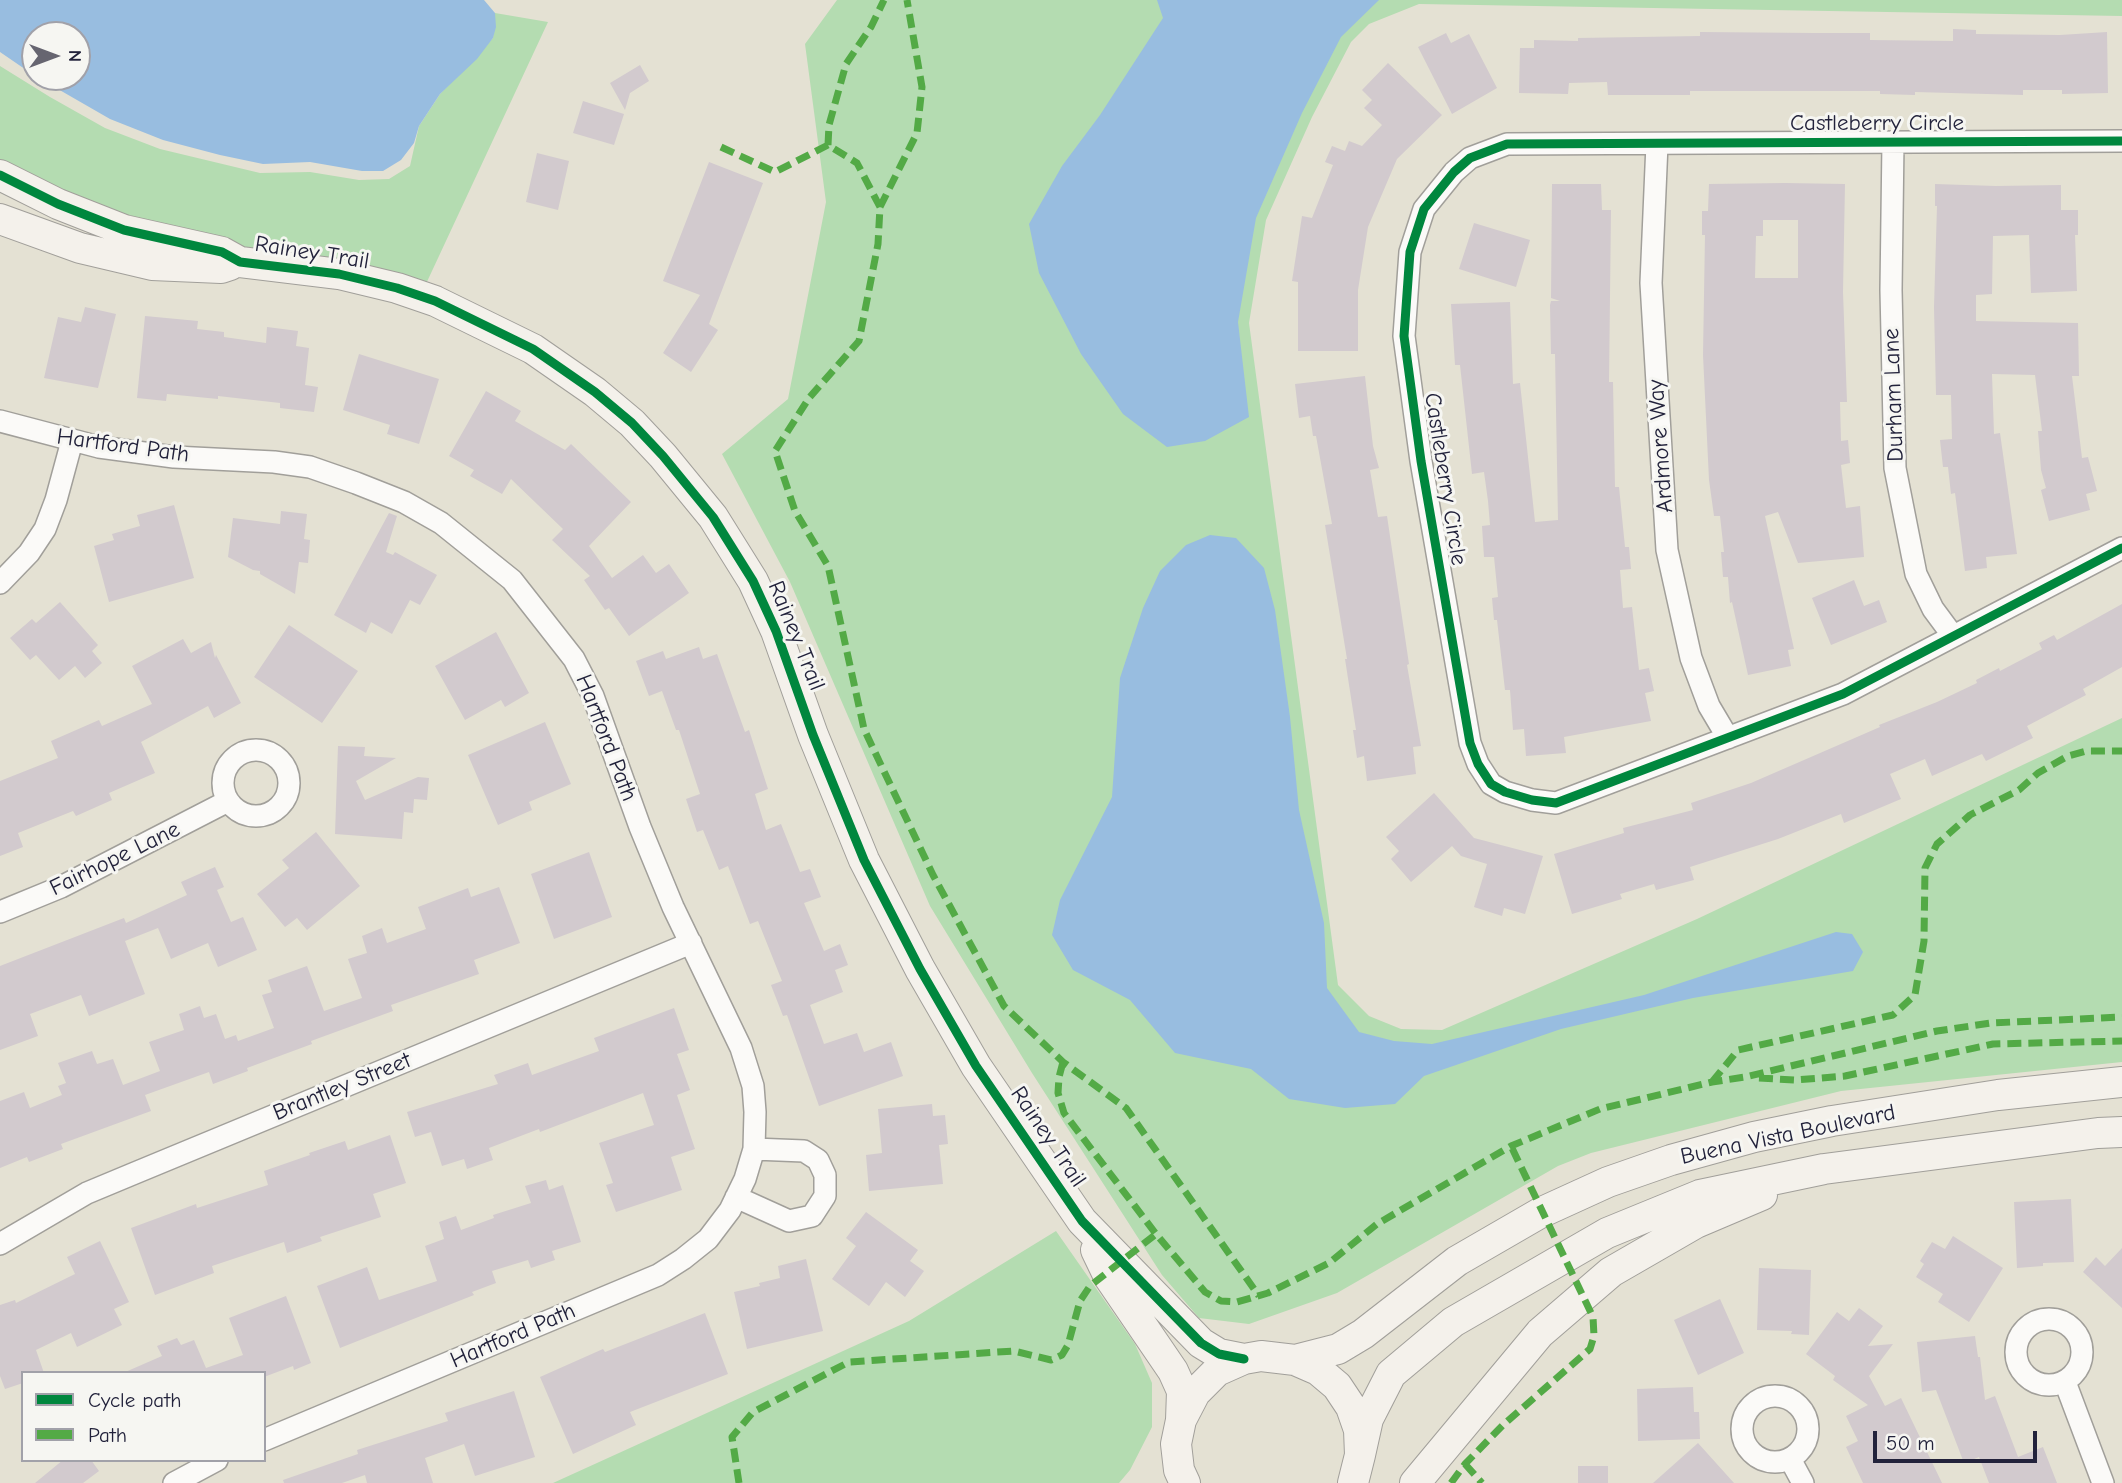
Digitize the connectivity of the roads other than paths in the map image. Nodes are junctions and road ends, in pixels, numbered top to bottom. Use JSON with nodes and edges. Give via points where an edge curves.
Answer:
{"nodes":[{"id":1,"x":2122,"y":141,"type":"edge"},
{"id":2,"x":1893,"y":142,"type":"junction"},
{"id":3,"x":1657,"y":144,"type":"junction"},
{"id":4,"x":0,"y":175,"type":"edge"},
{"id":5,"x":0,"y":219,"type":"edge"},
{"id":6,"x":240,"y":262,"type":"junction"},
{"id":7,"x":0,"y":421,"type":"edge"},
{"id":8,"x":72,"y":441,"type":"junction"},
{"id":9,"x":2122,"y":548,"type":"edge"},
{"id":10,"x":0,"y":583,"type":"edge"},
{"id":11,"x":1953,"y":636,"type":"junction"},
{"id":12,"x":1728,"y":737,"type":"junction"},
{"id":13,"x":228,"y":802,"type":"dead end"},
{"id":14,"x":0,"y":912,"type":"edge"},
{"id":15,"x":691,"y":943,"type":"junction"},
{"id":16,"x":2122,"y":1082,"type":"edge"},
{"id":17,"x":2122,"y":1132,"type":"edge"},
{"id":18,"x":754,"y":1149,"type":"junction"},
{"id":19,"x":1824,"y":1169,"type":"junction"},
{"id":20,"x":736,"y":1197,"type":"junction"},
{"id":21,"x":1082,"y":1222,"type":"junction"},
{"id":22,"x":0,"y":1244,"type":"edge"},
{"id":23,"x":1244,"y":1359,"type":"junction"},
{"id":24,"x":1296,"y":1360,"type":"junction"},
{"id":25,"x":2065,"y":1382,"type":"dead end"},
{"id":26,"x":1181,"y":1420,"type":"junction"},
{"id":27,"x":266,"y":1439,"type":"edge"},
{"id":28,"x":1790,"y":1459,"type":"dead end"},
{"id":29,"x":213,"y":1462,"type":"edge"},
{"id":30,"x":1356,"y":1469,"type":"edge"},
{"id":31,"x":1179,"y":1479,"type":"edge"},
{"id":32,"x":174,"y":1483,"type":"edge"},
{"id":33,"x":1415,"y":1483,"type":"edge"},
{"id":34,"x":1802,"y":1483,"type":"edge"},
{"id":35,"x":2103,"y":1483,"type":"edge"}],
"edges":[{"from":1,"to":2,"type":"street","name":"Castleberry Circle"},
{"from":2,"to":3,"type":"street","name":"Castleberry Circle"},
{"from":2,"to":11,"type":"street","name":"Durham Lane","via":[[1895,468],[1916,574]]},
{"from":3,"to":12,"type":"street","name":"Ardmore Way","via":[[1651,283],[1667,550],[1691,658],[1709,706]]},
{"from":3,"to":12,"type":"street","name":"Castleberry Circle","via":[[1507,144],[1470,158],[1424,209],[1410,252],[1404,336],[1470,743],[1491,784],[1514,795],[1556,803]]},
{"from":4,"to":6,"type":"main road","name":"Rainey Trail","via":[[99,222],[222,252]]},
{"from":5,"to":6,"type":"main road","name":"Rainey Trail","via":[[80,248],[152,265],[221,268]]},
{"from":6,"to":21,"type":"main road","name":"Rainey Trail","via":[[339,274],[397,288],[467,316],[563,369],[632,423],[663,456],[713,517],[753,582],[864,860],[945,1015]]},
{"from":7,"to":8,"type":"street","name":"Hartford Path"},
{"from":8,"to":10,"type":"street","via":[[45,529]]},
{"from":8,"to":15,"type":"street","name":"Hartford Path","via":[[174,457],[310,467],[404,502],[481,552],[512,580],[574,659]]},
{"from":9,"to":11,"type":"street","name":"Castleberry Circle"},
{"from":11,"to":12,"type":"street","name":"Castleberry Circle","via":[[1843,694]]},
{"from":13,"to":14,"type":"street","name":"Fairhope Lane","via":[[61,887]]},
{"from":15,"to":18,"type":"street","name":"Hartford Path","via":[[741,1048],[753,1086]]},
{"from":15,"to":22,"type":"street","name":"Brantley Street","via":[[123,1178]]},
{"from":16,"to":24,"type":"main road","name":"Buena Vista Boulevard","via":[[1998,1095],[1832,1121],[1671,1160],[1540,1213],[1457,1261],[1363,1334],[1338,1349]]},
{"from":17,"to":19,"type":"main road","name":"Buena Vista Boulevard"},
{"from":18,"to":20,"type":"street","name":"Hartford Path"},
{"from":18,"to":20,"type":"street","via":[[804,1152],[818,1160],[825,1175],[825,1196],[811,1216],[789,1221]]},
{"from":19,"to":30,"type":"main road","name":"Buena Vista Boulevard","via":[[1700,1195],[1608,1233],[1453,1322],[1391,1374],[1368,1419]]},
{"from":19,"to":33,"type":"main road","via":[[1696,1223],[1612,1272],[1540,1333]]},
{"from":20,"to":27,"type":"street","name":"Hartford Path","via":[[708,1239],[657,1275]]},
{"from":21,"to":23,"type":"main road","name":"Rainey Trail","via":[[1200,1343],[1219,1354]]},
{"from":21,"to":26,"type":"main road","name":"Rainey Trail","via":[[1109,1277],[1173,1371],[1182,1391]]},
{"from":23,"to":24,"type":"main road","via":[[1278,1356]]},
{"from":23,"to":26,"type":"main road","via":[[1217,1371],[1195,1393]]},
{"from":24,"to":30,"type":"main road","via":[[1318,1370],[1344,1396],[1359,1430]]},
{"from":25,"to":35,"type":"street"},
{"from":26,"to":31,"type":"main road","name":"Rainey Trail"},
{"from":28,"to":34,"type":"street"},
{"from":29,"to":32,"type":"street"}]}
